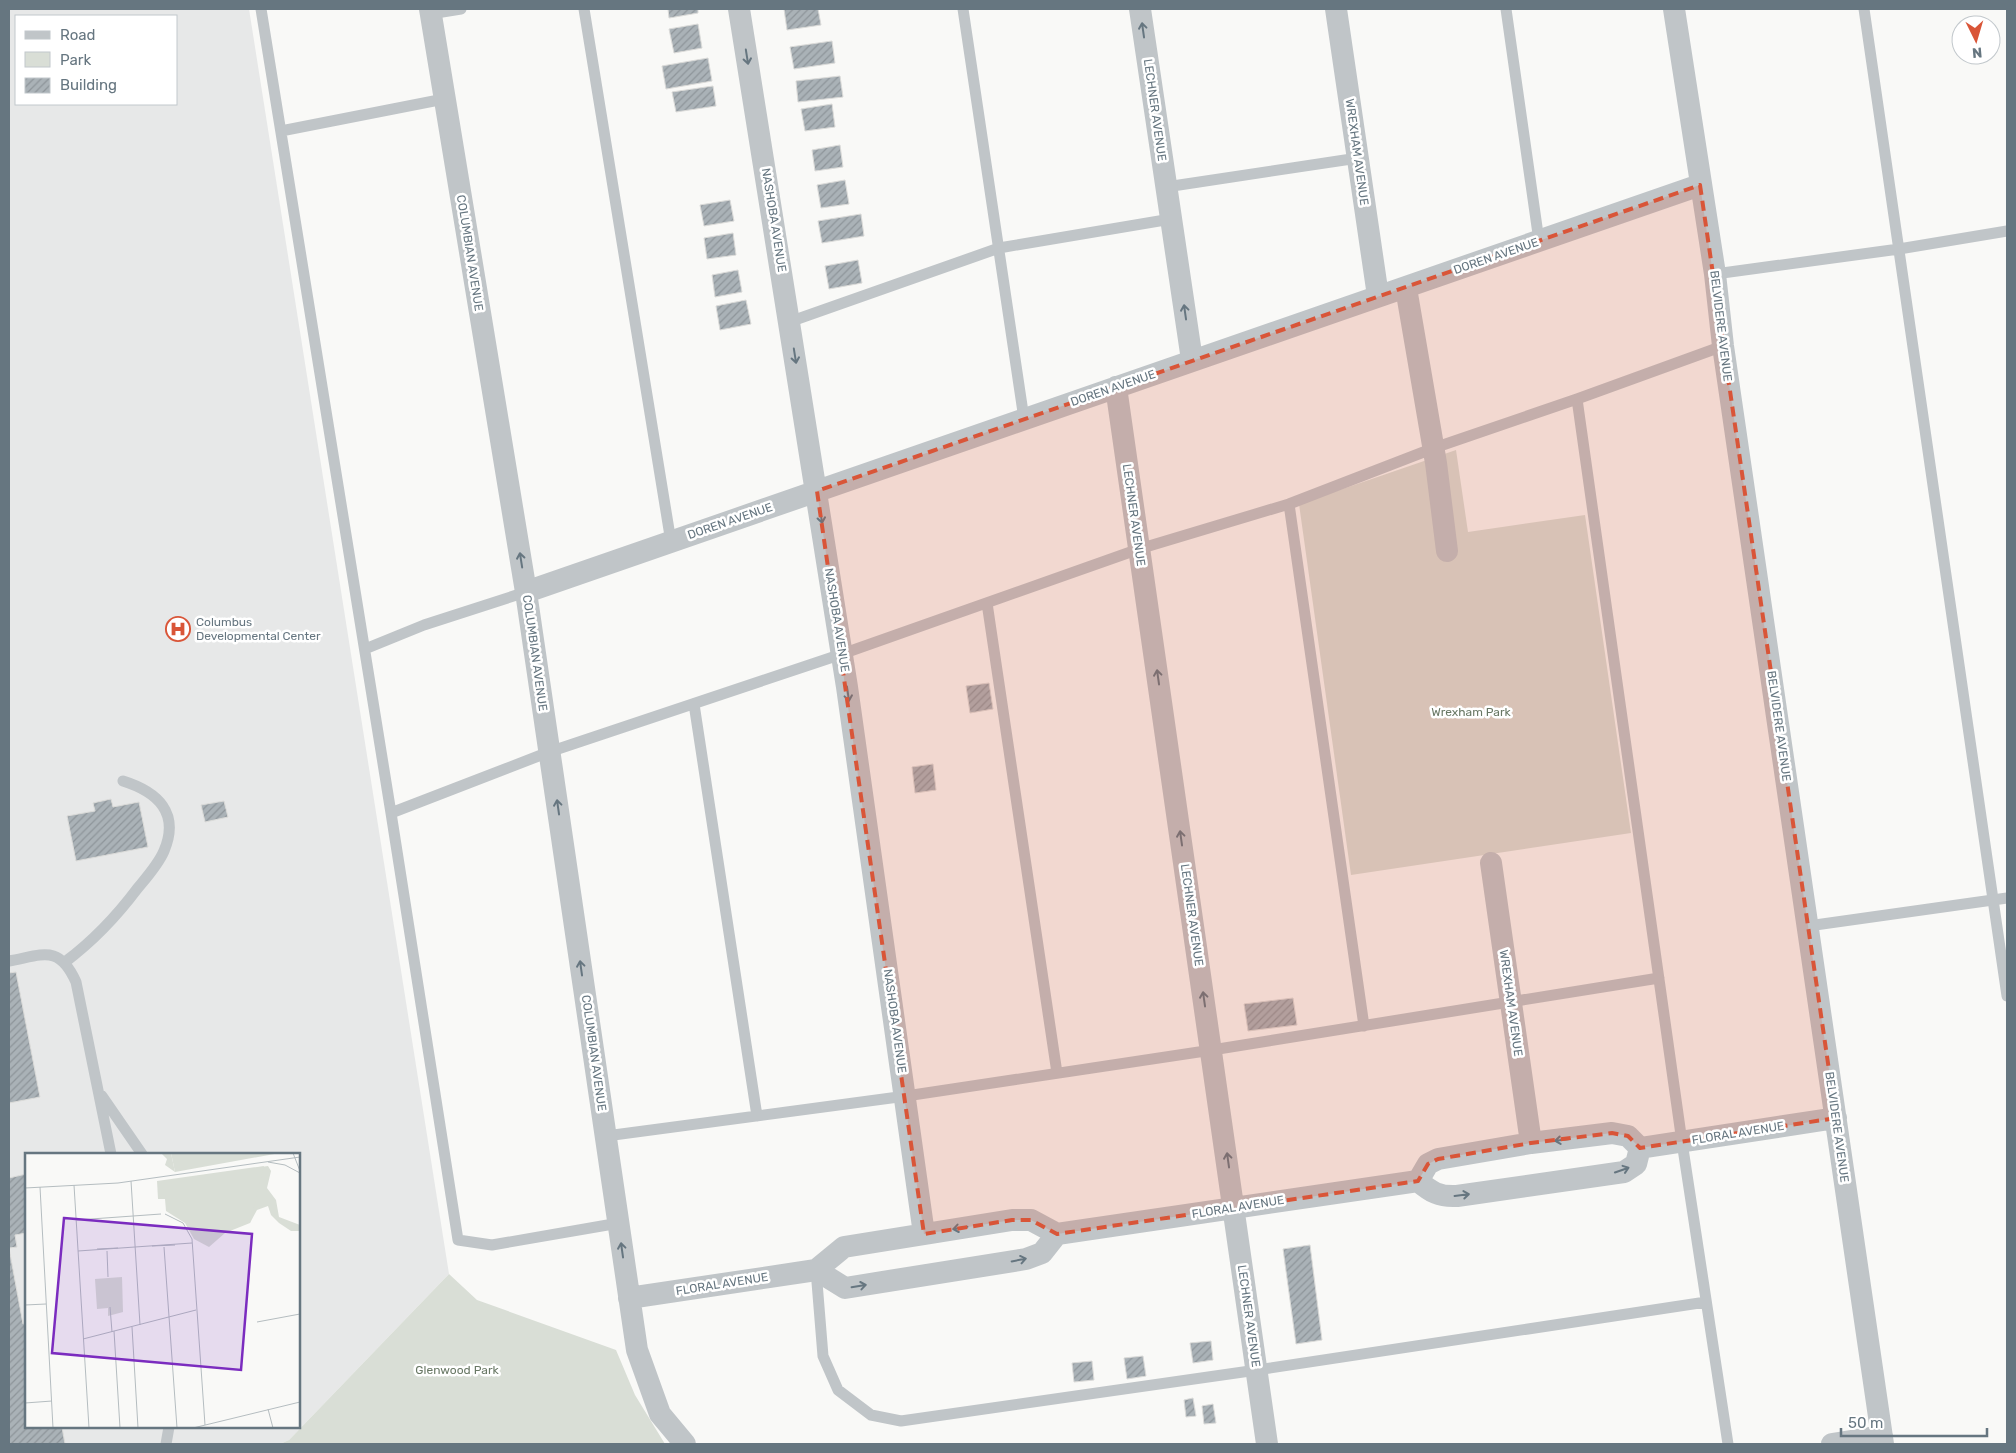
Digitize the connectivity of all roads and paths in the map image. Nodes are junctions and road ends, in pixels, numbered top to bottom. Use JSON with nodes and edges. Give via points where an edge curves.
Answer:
{"nodes":[{"id":1,"x":261,"y":9,"type":"edge"},
{"id":2,"x":461,"y":9,"type":"edge"},
{"id":3,"x":584,"y":9,"type":"edge"},
{"id":4,"x":739,"y":9,"type":"edge"},
{"id":5,"x":963,"y":9,"type":"edge"},
{"id":6,"x":1140,"y":9,"type":"edge"},
{"id":7,"x":1336,"y":9,"type":"edge"},
{"id":8,"x":1506,"y":9,"type":"edge"},
{"id":9,"x":1674,"y":9,"type":"edge"},
{"id":10,"x":1864,"y":9,"type":"edge"},
{"id":11,"x":430,"y":12,"type":"edge"},
{"id":12,"x":444,"y":99,"type":"junction"},
{"id":13,"x":281,"y":130,"type":"junction"},
{"id":14,"x":1358,"y":158,"type":"junction"},
{"id":15,"x":1700,"y":184,"type":"junction"},
{"id":16,"x":1166,"y":187,"type":"junction"},
{"id":17,"x":1171,"y":219,"type":"junction"},
{"id":18,"x":2007,"y":231,"type":"edge"},
{"id":19,"x":1539,"y":241,"type":"junction"},
{"id":20,"x":999,"y":248,"type":"junction"},
{"id":21,"x":1899,"y":249,"type":"junction"},
{"id":22,"x":1714,"y":274,"type":"junction"},
{"id":23,"x":1406,"y":288,"type":"junction"},
{"id":24,"x":1378,"y":296,"type":"junction"},
{"id":25,"x":789,"y":322,"type":"junction"},
{"id":26,"x":1723,"y":346,"type":"junction"},
{"id":27,"x":1192,"y":360,"type":"junction"},
{"id":28,"x":1116,"y":387,"type":"junction"},
{"id":29,"x":1577,"y":399,"type":"junction"},
{"id":30,"x":1024,"y":419,"type":"junction"},
{"id":31,"x":1434,"y":448,"type":"junction"},
{"id":32,"x":818,"y":491,"type":"junction"},
{"id":33,"x":1289,"y":504,"type":"junction"},
{"id":34,"x":671,"y":542,"type":"junction"},
{"id":35,"x":1139,"y":549,"type":"junction"},
{"id":36,"x":1447,"y":551,"type":"dead end"},
{"id":37,"x":526,"y":592,"type":"junction"},
{"id":38,"x":987,"y":603,"type":"junction"},
{"id":39,"x":365,"y":649,"type":"junction"},
{"id":40,"x":842,"y":654,"type":"junction"},
{"id":41,"x":694,"y":704,"type":"junction"},
{"id":42,"x":549,"y":752,"type":"junction"},
{"id":43,"x":123,"y":781,"type":"dead end"},
{"id":44,"x":391,"y":813,"type":"junction"},
{"id":45,"x":1491,"y":863,"type":"dead end"},
{"id":46,"x":2007,"y":898,"type":"edge"},
{"id":47,"x":1993,"y":900,"type":"junction"},
{"id":48,"x":1808,"y":926,"type":"junction"},
{"id":49,"x":9,"y":961,"type":"edge"},
{"id":50,"x":65,"y":962,"type":"junction"},
{"id":51,"x":1659,"y":978,"type":"junction"},
{"id":52,"x":2007,"y":996,"type":"edge"},
{"id":53,"x":1510,"y":1001,"type":"junction"},
{"id":54,"x":1364,"y":1026,"type":"junction"},
{"id":55,"x":1212,"y":1050,"type":"junction"},
{"id":56,"x":1057,"y":1074,"type":"junction"},
{"id":57,"x":98,"y":1091,"type":"junction"},
{"id":58,"x":906,"y":1096,"type":"junction"},
{"id":59,"x":757,"y":1116,"type":"junction"},
{"id":60,"x":1836,"y":1118,"type":"junction"},
{"id":61,"x":606,"y":1136,"type":"junction"},
{"id":62,"x":1682,"y":1142,"type":"junction"},
{"id":63,"x":1531,"y":1143,"type":"junction"},
{"id":64,"x":1640,"y":1148,"type":"junction"},
{"id":65,"x":111,"y":1153,"type":"edge"},
{"id":66,"x":141,"y":1153,"type":"edge"},
{"id":67,"x":1418,"y":1181,"type":"junction"},
{"id":68,"x":1235,"y":1208,"type":"junction"},
{"id":69,"x":618,"y":1223,"type":"junction"},
{"id":70,"x":924,"y":1234,"type":"junction"},
{"id":71,"x":1057,"y":1234,"type":"junction"},
{"id":72,"x":816,"y":1270,"type":"junction"},
{"id":73,"x":629,"y":1298,"type":"junction"},
{"id":74,"x":1706,"y":1302,"type":"junction"},
{"id":75,"x":1257,"y":1370,"type":"junction"},
{"id":76,"x":169,"y":1428,"type":"edge"},
{"id":77,"x":1882,"y":1440,"type":"edge"},
{"id":78,"x":166,"y":1444,"type":"edge"},
{"id":79,"x":685,"y":1444,"type":"edge"},
{"id":80,"x":1267,"y":1444,"type":"edge"},
{"id":81,"x":1728,"y":1444,"type":"edge"},
{"id":82,"x":1832,"y":1444,"type":"edge"}],
"edges":[{"from":1,"to":13,"type":"lane"},
{"from":2,"to":11,"type":"lane"},
{"from":3,"to":34,"type":"lane"},
{"from":4,"to":25,"type":"street","name":"NASHOBA AVENUE","one_way":true},
{"from":5,"to":20,"type":"lane"},
{"from":16,"to":6,"type":"street","name":"LECHNER AVENUE","one_way":true},
{"from":7,"to":14,"type":"street","name":"WREXHAM AVENUE"},
{"from":8,"to":19,"type":"lane"},
{"from":9,"to":15,"type":"street","name":"BELVIDERE AVENUE"},
{"from":10,"to":21,"type":"lane"},
{"from":11,"to":12,"type":"street","name":"COLUMBIAN AVENUE"},
{"from":12,"to":13,"type":"lane"},
{"from":37,"to":12,"type":"street","name":"COLUMBIAN AVENUE","one_way":true},
{"from":13,"to":39,"type":"lane"},
{"from":14,"to":16,"type":"lane"},
{"from":14,"to":24,"type":"street","name":"WREXHAM AVENUE"},
{"from":15,"to":19,"type":"street","name":"DOREN AVENUE"},
{"from":15,"to":22,"type":"street","name":"BELVIDERE AVENUE"},
{"from":16,"to":17,"type":"street","name":"LECHNER AVENUE"},
{"from":17,"to":20,"type":"lane"},
{"from":27,"to":17,"type":"street","name":"LECHNER AVENUE","one_way":true},
{"from":18,"to":21,"type":"lane"},
{"from":19,"to":23,"type":"street","name":"DOREN AVENUE"},
{"from":20,"to":25,"type":"lane"},
{"from":20,"to":30,"type":"lane"},
{"from":21,"to":22,"type":"lane"},
{"from":21,"to":47,"type":"lane"},
{"from":22,"to":26,"type":"street","name":"BELVIDERE AVENUE"},
{"from":23,"to":24,"type":"street","name":"DOREN AVENUE"},
{"from":23,"to":31,"type":"street"},
{"from":24,"to":27,"type":"street","name":"DOREN AVENUE"},
{"from":25,"to":32,"type":"street","name":"NASHOBA AVENUE","one_way":true},
{"from":26,"to":29,"type":"lane"},
{"from":26,"to":48,"type":"street","name":"BELVIDERE AVENUE"},
{"from":27,"to":28,"type":"street","name":"DOREN AVENUE"},
{"from":28,"to":30,"type":"street","name":"DOREN AVENUE"},
{"from":28,"to":35,"type":"street","name":"LECHNER AVENUE"},
{"from":29,"to":31,"type":"lane"},
{"from":29,"to":51,"type":"lane"},
{"from":30,"to":32,"type":"street","name":"DOREN AVENUE"},
{"from":31,"to":33,"type":"lane"},
{"from":31,"to":36,"type":"street"},
{"from":32,"to":34,"type":"street","name":"DOREN AVENUE"},
{"from":32,"to":40,"type":"street","name":"NASHOBA AVENUE","one_way":true},
{"from":33,"to":35,"type":"lane"},
{"from":33,"to":54,"type":"lane"},
{"from":34,"to":37,"type":"street","name":"DOREN AVENUE"},
{"from":35,"to":38,"type":"lane"},
{"from":55,"to":35,"type":"street","name":"LECHNER AVENUE","one_way":true},
{"from":37,"to":39,"type":"lane","via":[[424,624]]},
{"from":37,"to":42,"type":"street","name":"COLUMBIAN AVENUE"},
{"from":38,"to":40,"type":"lane"},
{"from":38,"to":56,"type":"lane"},
{"from":39,"to":44,"type":"lane"},
{"from":40,"to":41,"type":"lane"},
{"from":40,"to":58,"type":"street","name":"NASHOBA AVENUE","one_way":true},
{"from":41,"to":42,"type":"lane"},
{"from":41,"to":59,"type":"lane"},
{"from":42,"to":44,"type":"lane"},
{"from":61,"to":42,"type":"street","name":"COLUMBIAN AVENUE","one_way":true},
{"from":43,"to":50,"type":"lane","via":[[156,797],[168,815],[169,832],[164,852],[108,925]]},
{"from":44,"to":69,"type":"lane","via":[[458,1240],[492,1245]]},
{"from":45,"to":53,"type":"street","name":"WREXHAM AVENUE"},
{"from":46,"to":47,"type":"lane"},
{"from":47,"to":48,"type":"lane"},
{"from":47,"to":52,"type":"lane"},
{"from":48,"to":60,"type":"street","name":"BELVIDERE AVENUE"},
{"from":49,"to":50,"type":"lane","via":[[46,954]]},
{"from":50,"to":57,"type":"lane","via":[[76,982]]},
{"from":51,"to":53,"type":"lane"},
{"from":51,"to":62,"type":"lane"},
{"from":53,"to":54,"type":"lane"},
{"from":53,"to":63,"type":"street","name":"WREXHAM AVENUE"},
{"from":54,"to":55,"type":"lane"},
{"from":55,"to":56,"type":"lane"},
{"from":68,"to":55,"type":"street","name":"LECHNER AVENUE","one_way":true},
{"from":56,"to":58,"type":"lane"},
{"from":57,"to":65,"type":"lane"},
{"from":57,"to":66,"type":"lane"},
{"from":58,"to":59,"type":"lane"},
{"from":58,"to":70,"type":"street","name":"NASHOBA AVENUE"},
{"from":59,"to":61,"type":"lane"},
{"from":60,"to":62,"type":"street","name":"FLORAL AVENUE"},
{"from":60,"to":77,"type":"street","name":"BELVIDERE AVENUE"},
{"from":61,"to":69,"type":"street","name":"COLUMBIAN AVENUE"},
{"from":62,"to":64,"type":"street","name":"FLORAL AVENUE"},
{"from":62,"to":74,"type":"lane"},
{"from":64,"to":63,"type":"street","one_way":true,"via":[[1628,1136],[1612,1133]]},
{"from":63,"to":67,"type":"street","via":[[1438,1159],[1428,1164]]},
{"from":67,"to":64,"type":"street","one_way":true,"via":[[1433,1194],[1451,1196],[1624,1172],[1636,1164]]},
{"from":67,"to":68,"type":"street","name":"FLORAL AVENUE"},
{"from":68,"to":71,"type":"street","name":"FLORAL AVENUE"},
{"from":68,"to":75,"type":"street","name":"LECHNER AVENUE"},
{"from":73,"to":69,"type":"street","name":"COLUMBIAN AVENUE","one_way":true},
{"from":71,"to":70,"type":"street","one_way":true,"via":[[1031,1220]]},
{"from":70,"to":72,"type":"street","via":[[844,1247]]},
{"from":72,"to":71,"type":"street","one_way":true,"via":[[845,1288],[1026,1260],[1042,1252]]},
{"from":72,"to":73,"type":"street","name":"FLORAL AVENUE"},
{"from":72,"to":75,"type":"lane","via":[[823,1356],[838,1390],[871,1415],[901,1421]]},
{"from":73,"to":79,"type":"street","name":"COLUMBIAN AVENUE","via":[[637,1350],[660,1414]]},
{"from":74,"to":75,"type":"lane"},
{"from":74,"to":81,"type":"lane"},
{"from":75,"to":80,"type":"street","name":"LECHNER AVENUE"},
{"from":76,"to":78,"type":"lane"},
{"from":77,"to":82,"type":"street"}]}
